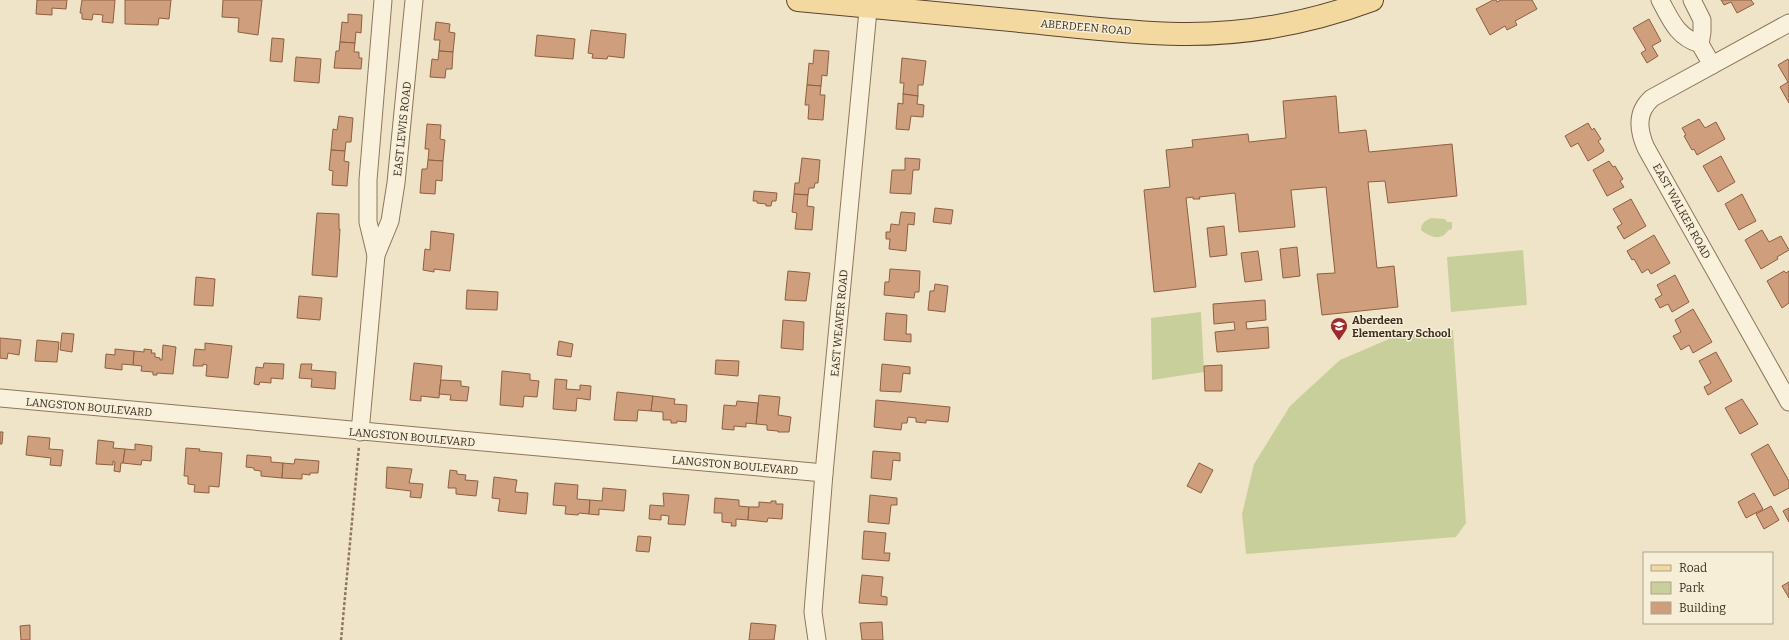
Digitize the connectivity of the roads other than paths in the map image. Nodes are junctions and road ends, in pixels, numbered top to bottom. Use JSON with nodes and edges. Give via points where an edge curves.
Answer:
{"nodes":[{"id":1,"x":383,"y":0,"type":"edge"},
{"id":2,"x":414,"y":0,"type":"edge"},
{"id":3,"x":798,"y":0,"type":"edge"},
{"id":4,"x":1372,"y":0,"type":"edge"},
{"id":5,"x":1660,"y":0,"type":"edge"},
{"id":6,"x":1692,"y":0,"type":"edge"},
{"id":7,"x":869,"y":3,"type":"edge"},
{"id":8,"x":1789,"y":23,"type":"edge"},
{"id":9,"x":1700,"y":44,"type":"junction"},
{"id":10,"x":1712,"y":65,"type":"junction"},
{"id":11,"x":376,"y":255,"type":"junction"},
{"id":12,"x":0,"y":398,"type":"edge"},
{"id":13,"x":1789,"y":402,"type":"edge"},
{"id":14,"x":360,"y":432,"type":"junction"},
{"id":15,"x":824,"y":474,"type":"junction"},
{"id":16,"x":817,"y":640,"type":"edge"}],
"edges":[{"from":1,"to":11,"type":"street","name":"EAST LEWIS ROAD","via":[[368,180],[368,222]]},
{"from":2,"to":11,"type":"street","name":"EAST LEWIS ROAD","via":[[396,183],[390,221]]},
{"from":3,"to":7,"type":"main road","name":"ABERDEEN ROAD"},
{"from":4,"to":7,"type":"main road","name":"ABERDEEN ROAD","via":[[1331,14],[1272,27],[1181,34],[1110,29]]},
{"from":5,"to":9,"type":"street","via":[[1680,33]]},
{"from":6,"to":9,"type":"street","via":[[1702,20]]},
{"from":7,"to":15,"type":"street","name":"EAST WEAVER ROAD"},
{"from":8,"to":10,"type":"street","name":"EAST WALKER ROAD"},
{"from":9,"to":10,"type":"street"},
{"from":10,"to":13,"type":"street","name":"EAST WALKER ROAD","via":[[1647,102],[1639,120],[1641,135]]},
{"from":11,"to":14,"type":"street","name":"EAST LEWIS ROAD"},
{"from":12,"to":14,"type":"street","name":"LANGSTON BOULEVARD"},
{"from":14,"to":15,"type":"street","name":"LANGSTON BOULEVARD"},
{"from":15,"to":16,"type":"street","name":"EAST WEAVER ROAD","via":[[813,612]]}]}
